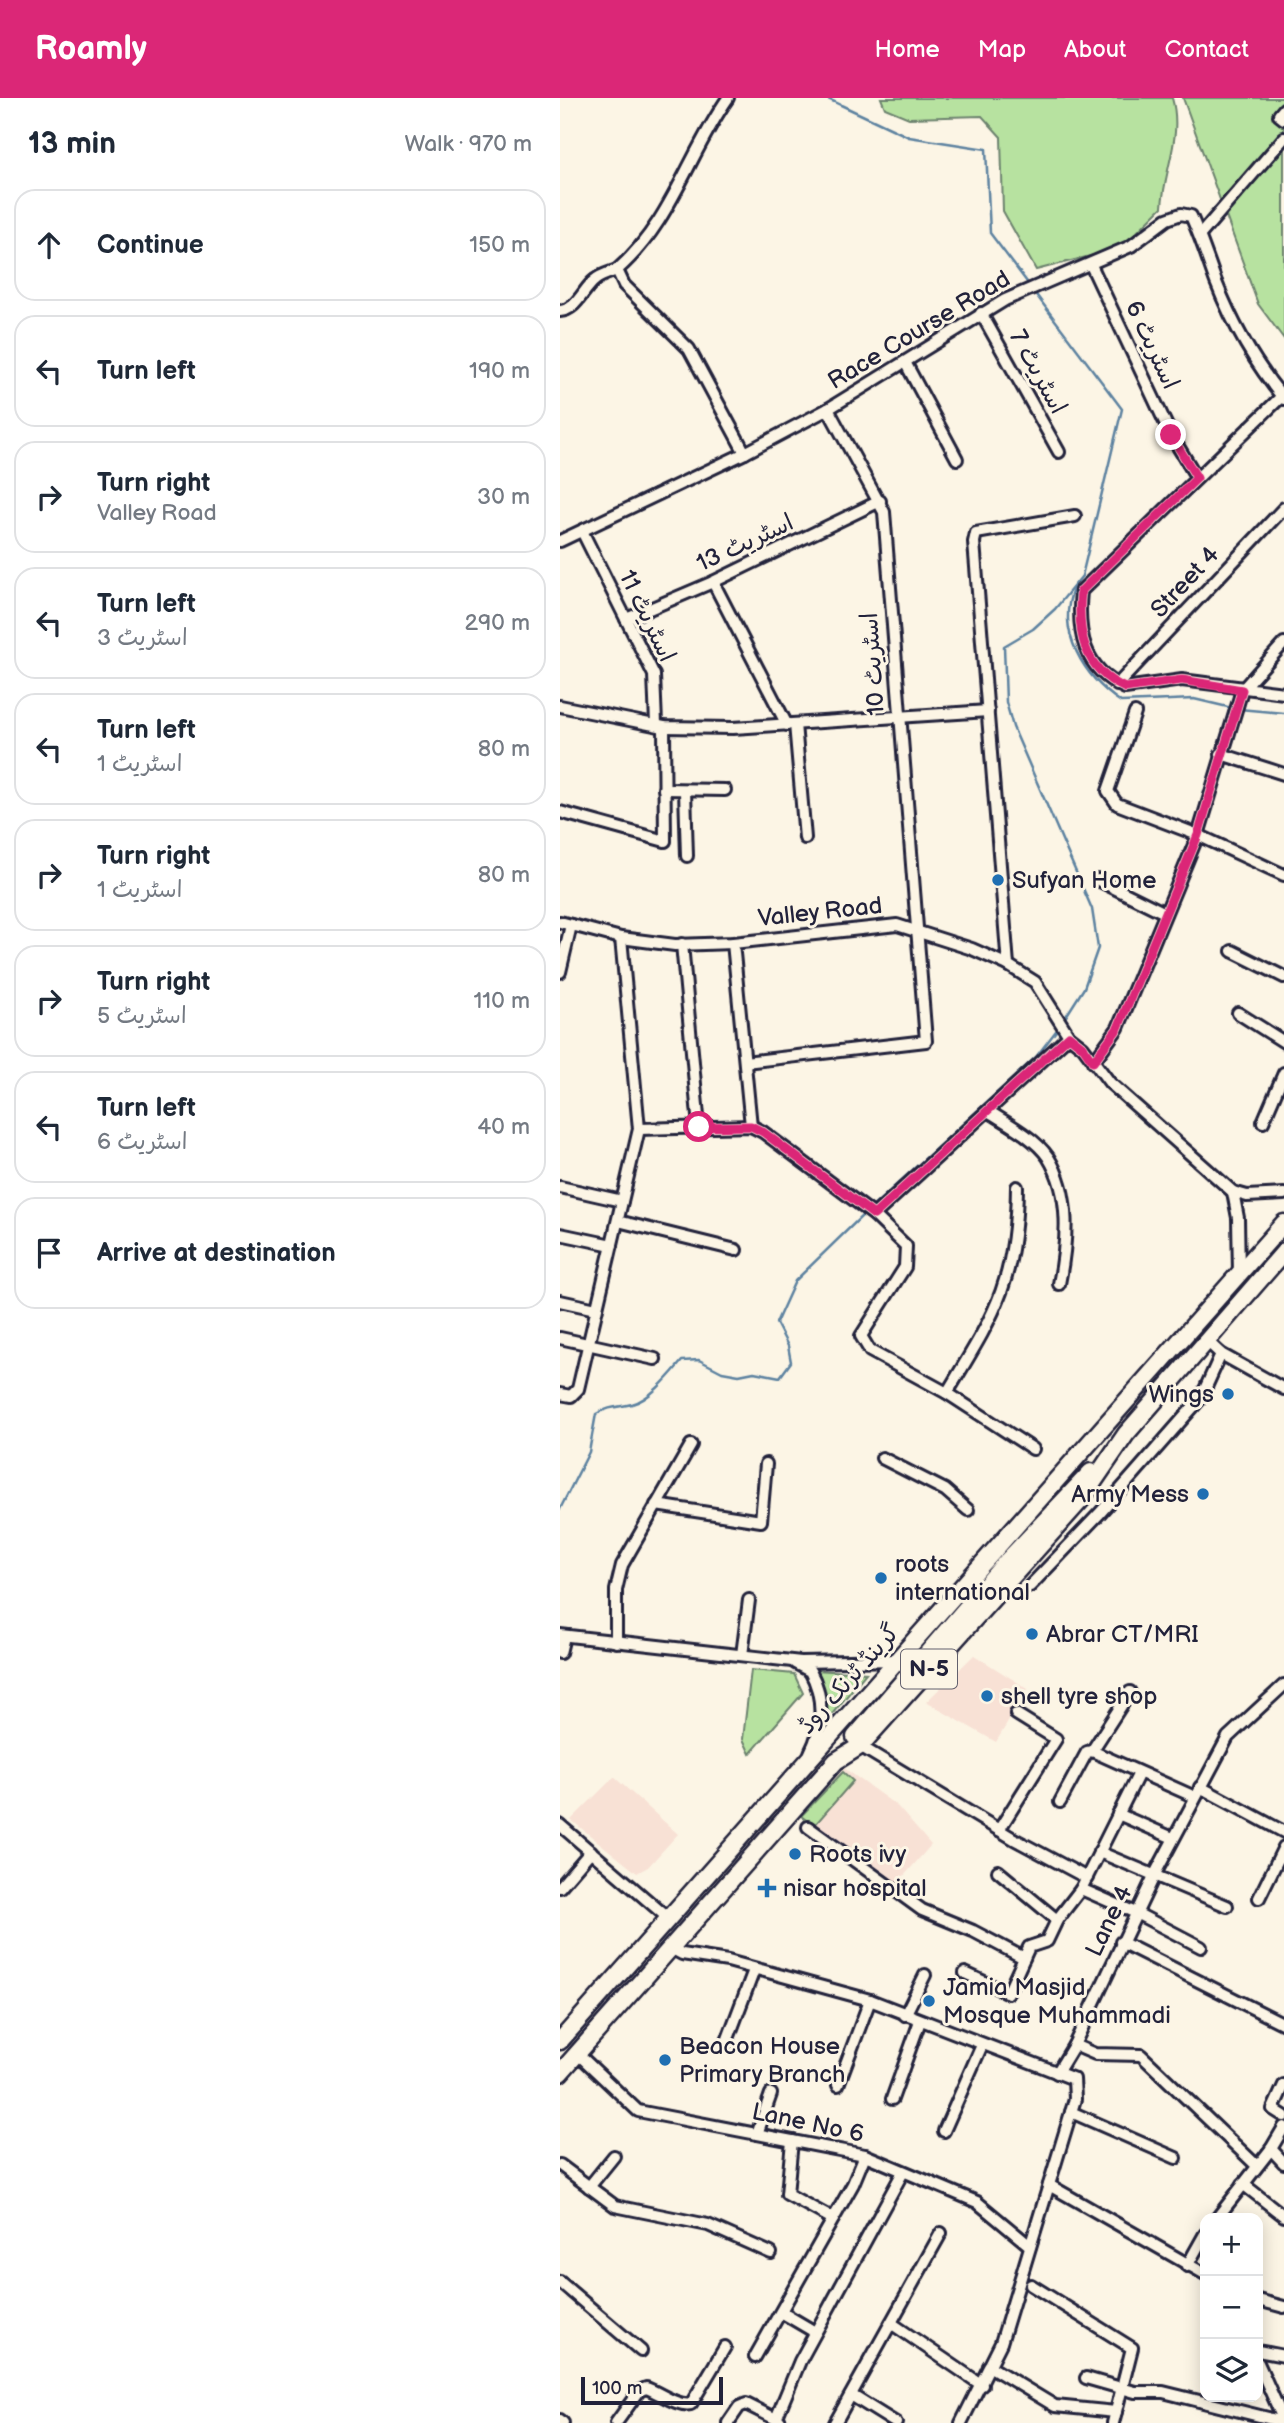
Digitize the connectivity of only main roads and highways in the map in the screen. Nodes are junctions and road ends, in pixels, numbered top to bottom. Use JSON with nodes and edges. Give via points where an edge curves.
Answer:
{"nodes":[{"id":1,"x":1284,"y":1223,"type":"edge"},
{"id":2,"x":1284,"y":1252,"type":"edge"},
{"id":3,"x":1126,"y":1434,"type":"junction"},
{"id":4,"x":836,"y":1761,"type":"junction"},
{"id":5,"x":560,"y":2041,"type":"edge"},
{"id":6,"x":560,"y":2073,"type":"edge"}],
"edges":[{"from":1,"to":5,"type":"highway","name":"گرینڈ ٹرنک روڈ","number":"N-5"},
{"from":2,"to":3,"type":"highway","name":"گرینڈ ٹرنک روڈ","number":"N-5"},
{"from":3,"to":4,"type":"highway","name":"گرینڈ ٹرنک روڈ","number":"N-5","via":[[1005,1563]]},
{"from":3,"to":4,"type":"highway","name":"گرینڈ ٹرنک روڈ","number":"N-5","via":[[1081,1500],[860,1746]]},
{"from":4,"to":6,"type":"highway","name":"گرینڈ ٹرنک روڈ","number":"N-5"}]}
